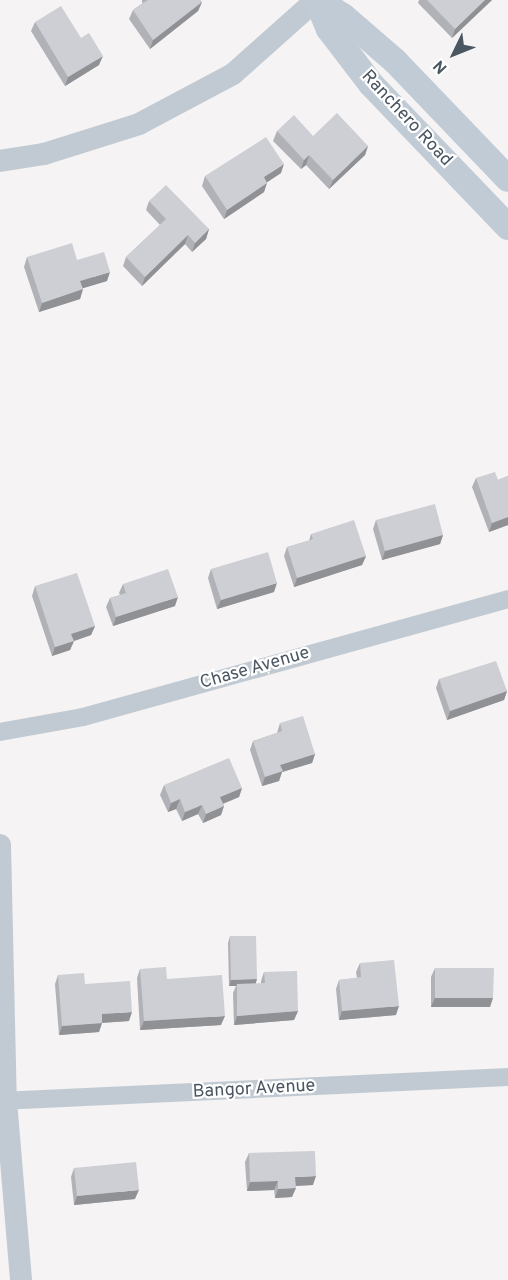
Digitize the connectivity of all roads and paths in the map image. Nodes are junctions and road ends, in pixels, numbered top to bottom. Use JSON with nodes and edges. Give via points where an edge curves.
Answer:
{"nodes":[{"id":1,"x":317,"y":0,"type":"edge"},
{"id":2,"x":0,"y":161,"type":"edge"},
{"id":3,"x":508,"y":179,"type":"edge"},
{"id":4,"x":508,"y":228,"type":"edge"},
{"id":5,"x":508,"y":598,"type":"edge"},
{"id":6,"x":0,"y":732,"type":"edge"},
{"id":7,"x":0,"y":845,"type":"edge"},
{"id":8,"x":508,"y":1077,"type":"edge"},
{"id":9,"x":3,"y":1101,"type":"edge"},
{"id":10,"x":21,"y":1280,"type":"edge"}],
"edges":[{"from":1,"to":2,"type":"street","via":[[233,74],[140,124],[44,154]]},
{"from":1,"to":3,"type":"main road","name":"Ranchero Road","via":[[343,16],[395,61]]},
{"from":1,"to":4,"type":"main road","name":"Ranchero Road","via":[[329,29],[371,84]]},
{"from":5,"to":6,"type":"street","name":"Chase Avenue","via":[[83,717]]},
{"from":7,"to":9,"type":"street"},
{"from":8,"to":9,"type":"street","name":"Bangor Avenue"},
{"from":9,"to":10,"type":"street"}]}
